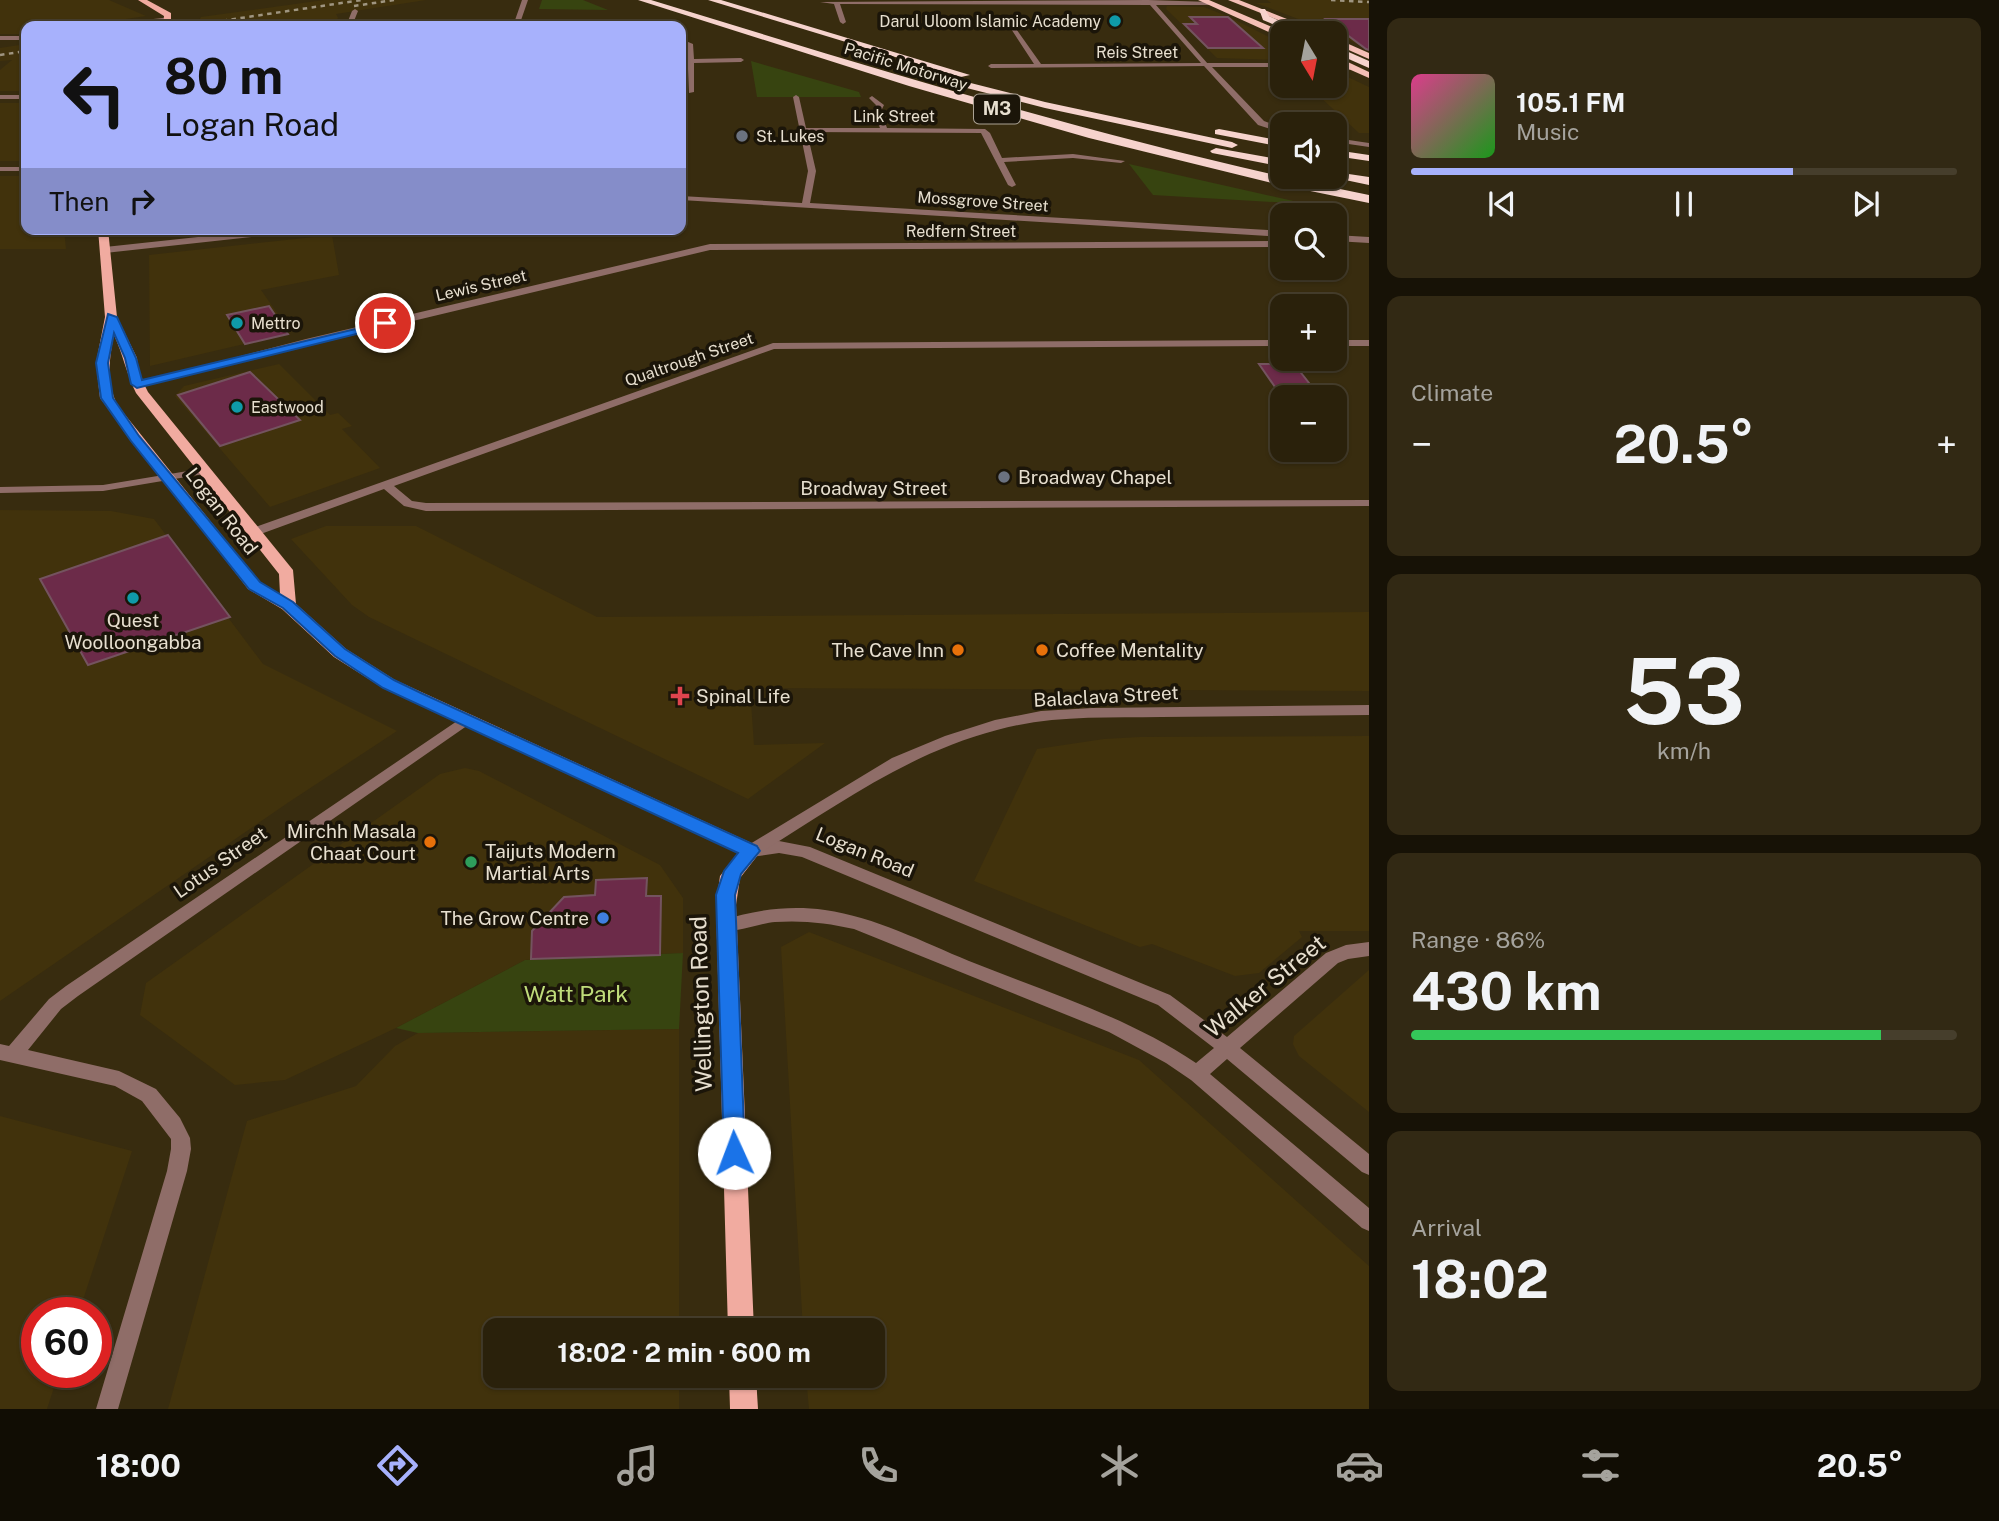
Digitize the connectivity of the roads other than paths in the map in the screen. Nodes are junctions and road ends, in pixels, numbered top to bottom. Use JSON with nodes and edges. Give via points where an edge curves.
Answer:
{"nodes":[{"id":1,"x":142,"y":0,"type":"edge"},
{"id":2,"x":526,"y":0,"type":"edge"},
{"id":3,"x":642,"y":0,"type":"edge"},
{"id":4,"x":666,"y":0,"type":"edge"},
{"id":5,"x":1171,"y":0,"type":"edge"},
{"id":6,"x":1232,"y":0,"type":"edge"},
{"id":7,"x":1150,"y":1,"type":"edge"},
{"id":8,"x":1206,"y":1,"type":"edge"},
{"id":9,"x":823,"y":2,"type":"dead end"},
{"id":10,"x":836,"y":2,"type":"junction"},
{"id":11,"x":708,"y":3,"type":"edge"},
{"id":12,"x":355,"y":11,"type":"dead end"},
{"id":13,"x":1262,"y":11,"type":"junction"},
{"id":14,"x":1007,"y":19,"type":"dead end"},
{"id":15,"x":167,"y":21,"type":"edge"},
{"id":16,"x":351,"y":21,"type":"edge"},
{"id":17,"x":518,"y":21,"type":"edge"},
{"id":18,"x":1273,"y":21,"type":"edge"},
{"id":19,"x":1287,"y":21,"type":"edge"},
{"id":20,"x":843,"y":22,"type":"dead end"},
{"id":21,"x":1270,"y":28,"type":"edge"},
{"id":22,"x":0,"y":38,"type":"edge"},
{"id":23,"x":21,"y":38,"type":"edge"},
{"id":24,"x":686,"y":43,"type":"edge"},
{"id":25,"x":1348,"y":47,"type":"edge"},
{"id":26,"x":1348,"y":55,"type":"edge"},
{"id":27,"x":1369,"y":56,"type":"edge"},
{"id":28,"x":741,"y":60,"type":"dead end"},
{"id":29,"x":691,"y":61,"type":"junction"},
{"id":30,"x":1206,"y":65,"type":"junction"},
{"id":31,"x":1270,"y":65,"type":"edge"},
{"id":32,"x":1369,"y":65,"type":"edge"},
{"id":33,"x":991,"y":66,"type":"dead end"},
{"id":34,"x":1039,"y":66,"type":"junction"},
{"id":35,"x":1348,"y":66,"type":"edge"},
{"id":36,"x":1348,"y":68,"type":"edge"},
{"id":37,"x":1353,"y":68,"type":"junction"},
{"id":38,"x":1369,"y":75,"type":"edge"},
{"id":39,"x":691,"y":92,"type":"dead end"},
{"id":40,"x":0,"y":97,"type":"edge"},
{"id":41,"x":21,"y":97,"type":"edge"},
{"id":42,"x":796,"y":97,"type":"dead end"},
{"id":43,"x":872,"y":98,"type":"dead end"},
{"id":44,"x":1270,"y":126,"type":"edge"},
{"id":45,"x":804,"y":130,"type":"junction"},
{"id":46,"x":884,"y":130,"type":"junction"},
{"id":47,"x":1270,"y":142,"type":"edge"},
{"id":48,"x":1347,"y":142,"type":"edge"},
{"id":49,"x":1369,"y":145,"type":"edge"},
{"id":50,"x":1270,"y":152,"type":"edge"},
{"id":51,"x":1347,"y":155,"type":"edge"},
{"id":52,"x":1369,"y":158,"type":"edge"},
{"id":53,"x":1000,"y":160,"type":"junction"},
{"id":54,"x":1121,"y":161,"type":"dead end"},
{"id":55,"x":1270,"y":161,"type":"edge"},
{"id":56,"x":1347,"y":165,"type":"edge"},
{"id":57,"x":1369,"y":168,"type":"edge"},
{"id":58,"x":0,"y":169,"type":"edge"},
{"id":59,"x":21,"y":169,"type":"edge"},
{"id":60,"x":1347,"y":176,"type":"edge"},
{"id":61,"x":1369,"y":181,"type":"edge"},
{"id":62,"x":1012,"y":184,"type":"dead end"},
{"id":63,"x":686,"y":198,"type":"edge"},
{"id":64,"x":1369,"y":199,"type":"edge"},
{"id":65,"x":806,"y":204,"type":"junction"},
{"id":66,"x":1207,"y":229,"type":"junction"},
{"id":67,"x":1270,"y":233,"type":"edge"},
{"id":68,"x":103,"y":235,"type":"edge"},
{"id":69,"x":243,"y":235,"type":"edge"},
{"id":70,"x":1347,"y":239,"type":"edge"},
{"id":71,"x":1369,"y":242,"type":"edge"},
{"id":72,"x":1347,"y":243,"type":"edge"},
{"id":73,"x":1212,"y":244,"type":"junction"},
{"id":74,"x":1270,"y":244,"type":"edge"},
{"id":75,"x":710,"y":247,"type":"joint"},
{"id":76,"x":104,"y":250,"type":"junction"},
{"id":77,"x":111,"y":317,"type":"junction"},
{"id":78,"x":1347,"y":343,"type":"edge"},
{"id":79,"x":1369,"y":343,"type":"edge"},
{"id":80,"x":1270,"y":344,"type":"edge"},
{"id":81,"x":137,"y":384,"type":"junction"},
{"id":82,"x":206,"y":471,"type":"junction"},
{"id":83,"x":169,"y":478,"type":"junction"},
{"id":84,"x":386,"y":485,"type":"junction"},
{"id":85,"x":0,"y":490,"type":"edge"},
{"id":86,"x":1369,"y":503,"type":"edge"},
{"id":87,"x":254,"y":533,"type":"junction"},
{"id":88,"x":288,"y":605,"type":"junction"},
{"id":89,"x":1369,"y":710,"type":"edge"},
{"id":90,"x":466,"y":720,"type":"junction"},
{"id":91,"x":751,"y":851,"type":"junction"},
{"id":92,"x":726,"y":926,"type":"junction"},
{"id":93,"x":1369,"y":949,"type":"edge"},
{"id":94,"x":1226,"y":1047,"type":"junction"},
{"id":95,"x":6,"y":1053,"type":"edge"},
{"id":96,"x":1197,"y":1074,"type":"junction"},
{"id":97,"x":1369,"y":1166,"type":"edge"},
{"id":98,"x":1369,"y":1221,"type":"edge"},
{"id":99,"x":741,"y":1318,"type":"edge"},
{"id":100,"x":743,"y":1388,"type":"edge"},
{"id":101,"x":107,"y":1409,"type":"edge"},
{"id":102,"x":744,"y":1409,"type":"edge"}],
"edges":[{"from":1,"to":15,"type":"main road","via":[[160,8]]},
{"from":2,"to":17,"type":"street"},
{"from":3,"to":64,"type":"highway","name":"Pacific Motorway","number":"M3","via":[[1061,127]]},
{"from":4,"to":55,"type":"highway","via":[[995,99]]},
{"from":5,"to":7,"type":"street"},
{"from":6,"to":13,"type":"highway"},
{"from":7,"to":8,"type":"street"},
{"from":7,"to":10,"type":"street"},
{"from":7,"to":30,"type":"street"},
{"from":8,"to":21,"type":"highway"},
{"from":9,"to":10,"type":"street"},
{"from":10,"to":20,"type":"street"},
{"from":11,"to":47,"type":"highway","name":"Pacific Motorway","number":"M3","via":[[1011,87]]},
{"from":11,"to":50,"type":"highway","via":[[984,90]]},
{"from":12,"to":16,"type":"street"},
{"from":13,"to":18,"type":"highway"},
{"from":13,"to":19,"type":"highway"},
{"from":14,"to":34,"type":"street"},
{"from":22,"to":23,"type":"street"},
{"from":24,"to":29,"type":"street","via":[[690,44]]},
{"from":25,"to":27,"type":"highway"},
{"from":26,"to":32,"type":"highway"},
{"from":28,"to":29,"type":"street"},
{"from":29,"to":39,"type":"street"},
{"from":30,"to":31,"type":"street","name":"Reis Street"},
{"from":30,"to":34,"type":"street","name":"Reis Street"},
{"from":30,"to":44,"type":"street","via":[[1261,123]]},
{"from":33,"to":34,"type":"street","name":"Reis Street"},
{"from":35,"to":37,"type":"highway"},
{"from":36,"to":37,"type":"street"},
{"from":37,"to":38,"type":"highway"},
{"from":40,"to":41,"type":"street"},
{"from":42,"to":45,"type":"street"},
{"from":43,"to":46,"type":"street","via":[[880,105],[877,111]]},
{"from":45,"to":46,"type":"street","name":"Link Street"},
{"from":45,"to":65,"type":"street","via":[[812,173]]},
{"from":46,"to":53,"type":"street","name":"Link Street","via":[[983,132]]},
{"from":48,"to":49,"type":"street"},
{"from":51,"to":52,"type":"highway"},
{"from":53,"to":54,"type":"street","via":[[1073,156]]},
{"from":53,"to":62,"type":"street"},
{"from":56,"to":57,"type":"highway"},
{"from":58,"to":59,"type":"street"},
{"from":60,"to":61,"type":"highway"},
{"from":63,"to":65,"type":"street","name":"Mossgrove Street"},
{"from":65,"to":66,"type":"street","name":"Mossgrove Street"},
{"from":66,"to":67,"type":"street","name":"Mossgrove Street"},
{"from":66,"to":73,"type":"street"},
{"from":68,"to":76,"type":"main road","name":"Logan Road"},
{"from":69,"to":76,"type":"street"},
{"from":70,"to":71,"type":"street"},
{"from":71,"to":72,"type":"street"},
{"from":73,"to":74,"type":"street","name":"Redfern Street"},
{"from":73,"to":75,"type":"street","name":"Redfern Street"},
{"from":75,"to":81,"type":"street","name":"Lewis Street"},
{"from":76,"to":77,"type":"main road","name":"Logan Road"},
{"from":77,"to":81,"type":"main road","name":"Logan Road","via":[[131,358]]},
{"from":77,"to":83,"type":"main road","name":"Logan Road","via":[[102,363],[107,398]]},
{"from":78,"to":79,"type":"street"},
{"from":80,"to":84,"type":"street","name":"Qualtrough Street","via":[[773,346]]},
{"from":81,"to":82,"type":"main road","name":"Logan Road"},
{"from":82,"to":83,"type":"street"},
{"from":82,"to":87,"type":"main road","name":"Logan Road"},
{"from":83,"to":85,"type":"street","via":[[103,488]]},
{"from":83,"to":88,"type":"main road","name":"Logan Road","via":[[254,586]]},
{"from":84,"to":86,"type":"street","name":"Broadway Street","via":[[408,504],[426,507]]},
{"from":84,"to":87,"type":"street","name":"Qualtrough Street"},
{"from":87,"to":88,"type":"main road","name":"Logan Road","via":[[288,573]]},
{"from":88,"to":90,"type":"main road","name":"Logan Road","via":[[321,638],[359,665]]},
{"from":89,"to":91,"type":"street","name":"Balaclava Street","via":[[1092,713],[1041,716],[995,726],[897,762]]},
{"from":90,"to":91,"type":"main road","name":"Logan Road"},
{"from":90,"to":95,"type":"street","name":"Lotus Street","via":[[72,991]]},
{"from":91,"to":92,"type":"main road","name":"Wellington Road","via":[[728,883]]},
{"from":91,"to":94,"type":"street","name":"Logan Road","via":[[796,848],[924,898],[1154,995]]},
{"from":92,"to":96,"type":"street","via":[[771,914],[820,916],[866,925],[1115,1027]]},
{"from":92,"to":99,"type":"main road","name":"Wellington Road"},
{"from":93,"to":94,"type":"street","name":"Walker Street","via":[[1332,958]]},
{"from":94,"to":96,"type":"street","name":"Walker Street"},
{"from":94,"to":97,"type":"street","name":"Logan Road"},
{"from":95,"to":101,"type":"street","via":[[128,1082],[159,1104],[181,1142],[177,1171]]},
{"from":96,"to":98,"type":"street"},
{"from":100,"to":102,"type":"main road"}]}
